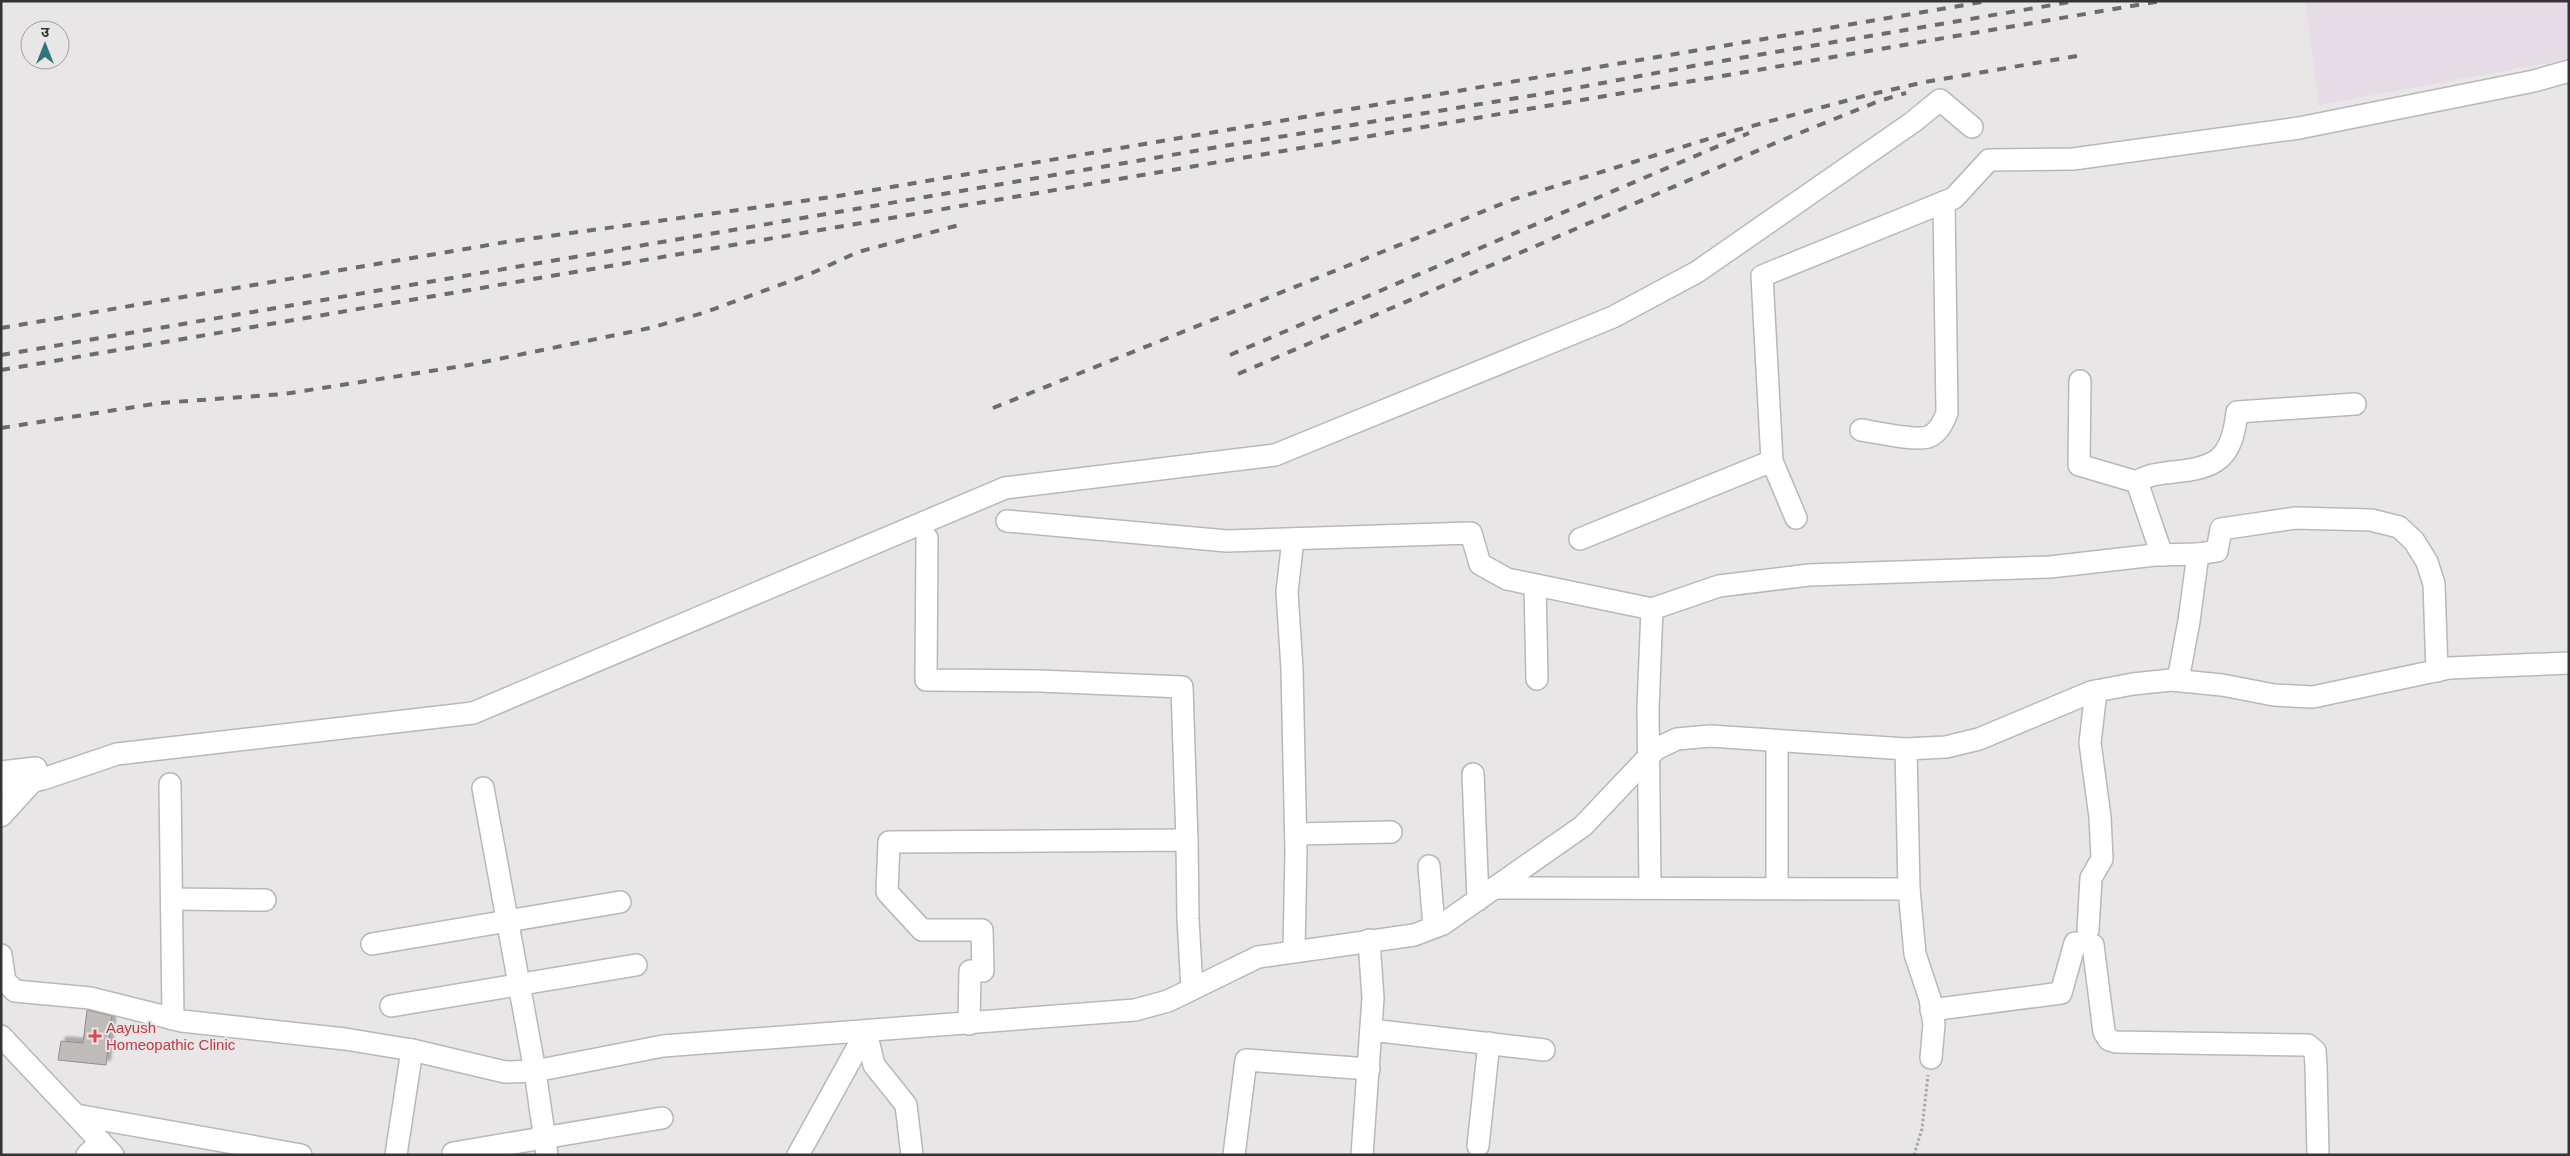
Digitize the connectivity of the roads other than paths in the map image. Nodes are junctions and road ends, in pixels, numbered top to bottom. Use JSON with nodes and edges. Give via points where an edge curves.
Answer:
{"nodes":[{"id":1,"x":2569,"y":72,"type":"edge"},
{"id":2,"x":1972,"y":127,"type":"dead end"},
{"id":3,"x":1944,"y":202,"type":"junction"},
{"id":4,"x":2080,"y":381,"type":"dead end"},
{"id":5,"x":2355,"y":404,"type":"dead end"},
{"id":6,"x":1861,"y":430,"type":"dead end"},
{"id":7,"x":1772,"y":461,"type":"junction"},
{"id":8,"x":2137,"y":482,"type":"junction"},
{"id":9,"x":1796,"y":518,"type":"dead end"},
{"id":10,"x":1007,"y":521,"type":"dead end"},
{"id":11,"x":926,"y":538,"type":"dead end"},
{"id":12,"x":1293,"y":539,"type":"junction"},
{"id":13,"x":1580,"y":539,"type":"dead end"},
{"id":14,"x":2198,"y":554,"type":"junction"},
{"id":15,"x":2162,"y":555,"type":"junction"},
{"id":16,"x":1535,"y":585,"type":"junction"},
{"id":17,"x":1652,"y":609,"type":"junction"},
{"id":18,"x":2569,"y":662,"type":"edge"},
{"id":19,"x":2438,"y":671,"type":"junction"},
{"id":20,"x":1537,"y":680,"type":"dead end"},
{"id":21,"x":2178,"y":680,"type":"junction"},
{"id":22,"x":2096,"y":691,"type":"junction"},
{"id":23,"x":1777,"y":741,"type":"junction"},
{"id":24,"x":1906,"y":749,"type":"junction"},
{"id":25,"x":1649,"y":756,"type":"junction"},
{"id":26,"x":94,"y":762,"type":"junction"},
{"id":27,"x":1,"y":772,"type":"edge"},
{"id":28,"x":1474,"y":774,"type":"dead end"},
{"id":29,"x":33,"y":781,"type":"junction"},
{"id":30,"x":170,"y":784,"type":"dead end"},
{"id":31,"x":1,"y":788,"type":"edge"},
{"id":32,"x":483,"y":788,"type":"dead end"},
{"id":33,"x":1,"y":816,"type":"edge"},
{"id":34,"x":1391,"y":832,"type":"dead end"},
{"id":35,"x":1296,"y":834,"type":"junction"},
{"id":36,"x":1187,"y":840,"type":"junction"},
{"id":37,"x":1428,"y":866,"type":"dead end"},
{"id":38,"x":1650,"y":887,"type":"junction"},
{"id":39,"x":1777,"y":887,"type":"junction"},
{"id":40,"x":1496,"y":888,"type":"junction"},
{"id":41,"x":1908,"y":889,"type":"junction"},
{"id":42,"x":172,"y":899,"type":"junction"},
{"id":43,"x":264,"y":900,"type":"dead end"},
{"id":44,"x":1478,"y":900,"type":"junction"},
{"id":45,"x":620,"y":902,"type":"dead end"},
{"id":46,"x":507,"y":921,"type":"junction"},
{"id":47,"x":1434,"y":927,"type":"junction"},
{"id":48,"x":2086,"y":939,"type":"junction"},
{"id":49,"x":1369,"y":940,"type":"junction"},
{"id":50,"x":372,"y":944,"type":"dead end"},
{"id":51,"x":1294,"y":950,"type":"junction"},
{"id":52,"x":1,"y":955,"type":"edge"},
{"id":53,"x":636,"y":965,"type":"dead end"},
{"id":54,"x":3,"y":982,"type":"edge"},
{"id":55,"x":519,"y":985,"type":"junction"},
{"id":56,"x":1192,"y":989,"type":"junction"},
{"id":57,"x":392,"y":1006,"type":"dead end"},
{"id":58,"x":1931,"y":1010,"type":"junction"},
{"id":59,"x":173,"y":1019,"type":"junction"},
{"id":60,"x":969,"y":1024,"type":"junction"},
{"id":61,"x":1372,"y":1030,"type":"junction"},
{"id":62,"x":866,"y":1032,"type":"junction"},
{"id":63,"x":1,"y":1036,"type":"edge"},
{"id":64,"x":1488,"y":1043,"type":"junction"},
{"id":65,"x":412,"y":1050,"type":"junction"},
{"id":66,"x":1544,"y":1050,"type":"dead end"},
{"id":67,"x":1931,"y":1058,"type":"road end"},
{"id":68,"x":1369,"y":1069,"type":"junction"},
{"id":69,"x":535,"y":1071,"type":"junction"},
{"id":70,"x":76,"y":1116,"type":"junction"},
{"id":71,"x":662,"y":1118,"type":"dead end"},
{"id":72,"x":546,"y":1146,"type":"edge"},
{"id":73,"x":1478,"y":1146,"type":"dead end"},
{"id":74,"x":100,"y":1150,"type":"edge"},
{"id":75,"x":453,"y":1153,"type":"dead end"},
{"id":76,"x":301,"y":1155,"type":"edge"},
{"id":77,"x":396,"y":1155,"type":"edge"},
{"id":78,"x":798,"y":1155,"type":"edge"},
{"id":79,"x":912,"y":1155,"type":"edge"},
{"id":80,"x":1234,"y":1155,"type":"edge"},
{"id":81,"x":1362,"y":1155,"type":"edge"},
{"id":82,"x":2318,"y":1155,"type":"edge"}],
"edges":[{"from":1,"to":3,"type":"street","via":[[2299,128],[2073,160],[1989,160],[1954,198]]},
{"from":2,"to":26,"type":"street","via":[[1940,100],[1914,122],[1697,272],[1613,316],[1275,454],[1004,488],[473,713],[117,754]]},
{"from":3,"to":6,"type":"street","via":[[1947,413],[1940,428],[1928,437]]},
{"from":3,"to":7,"type":"street","via":[[1762,276]]},
{"from":4,"to":8,"type":"street","via":[[2079,465]]},
{"from":5,"to":8,"type":"street","via":[[2237,412],[2235,434],[2226,452],[2208,466],[2147,475]]},
{"from":7,"to":9,"type":"street"},
{"from":7,"to":13,"type":"street"},
{"from":8,"to":15,"type":"street"},
{"from":10,"to":12,"type":"street","via":[[1227,542]]},
{"from":11,"to":36,"type":"street","via":[[926,680],[1182,687]]},
{"from":12,"to":16,"type":"street","via":[[1471,533],[1480,564],[1507,579]]},
{"from":12,"to":35,"type":"street","via":[[1286,592],[1292,670]]},
{"from":14,"to":15,"type":"street"},
{"from":14,"to":19,"type":"street","via":[[2217,550],[2221,528],[2295,518],[2370,520],[2399,527],[2414,541],[2427,562],[2434,584]]},
{"from":14,"to":21,"type":"street"},
{"from":15,"to":17,"type":"street","via":[[2050,567],[1809,575],[1719,586]]},
{"from":16,"to":17,"type":"street"},
{"from":16,"to":20,"type":"street"},
{"from":17,"to":25,"type":"street"},
{"from":18,"to":19,"type":"street"},
{"from":19,"to":21,"type":"street","via":[[2313,697],[2274,695]]},
{"from":21,"to":22,"type":"street"},
{"from":22,"to":24,"type":"street","via":[[1979,739],[1946,747]]},
{"from":22,"to":48,"type":"street","via":[[2090,743],[2102,859],[2091,878]]},
{"from":23,"to":24,"type":"street"},
{"from":23,"to":25,"type":"street","via":[[1710,736],[1677,739]]},
{"from":23,"to":39,"type":"street"},
{"from":24,"to":41,"type":"street"},
{"from":25,"to":38,"type":"street"},
{"from":25,"to":40,"type":"street","via":[[1583,826]]},
{"from":26,"to":27,"type":"street"},
{"from":26,"to":29,"type":"street"},
{"from":28,"to":44,"type":"street"},
{"from":29,"to":31,"type":"street"},
{"from":29,"to":33,"type":"street"},
{"from":30,"to":42,"type":"street"},
{"from":32,"to":46,"type":"street"},
{"from":34,"to":35,"type":"street"},
{"from":35,"to":51,"type":"street"},
{"from":36,"to":56,"type":"street"},
{"from":36,"to":60,"type":"street","via":[[890,842],[886,892],[922,930],[982,930],[983,971],[970,971]]},
{"from":37,"to":47,"type":"street"},
{"from":38,"to":39,"type":"street"},
{"from":38,"to":40,"type":"street"},
{"from":39,"to":41,"type":"street"},
{"from":40,"to":44,"type":"street"},
{"from":41,"to":58,"type":"street","via":[[1915,954]]},
{"from":42,"to":43,"type":"street"},
{"from":42,"to":59,"type":"street"},
{"from":44,"to":47,"type":"street"},
{"from":45,"to":46,"type":"street"},
{"from":46,"to":50,"type":"street"},
{"from":46,"to":55,"type":"street"},
{"from":47,"to":49,"type":"street","via":[[1414,935]]},
{"from":48,"to":58,"type":"street","via":[[2061,993]]},
{"from":48,"to":82,"type":"street","via":[[2104,1032],[2109,1040],[2308,1045],[2315,1050]]},
{"from":49,"to":51,"type":"street"},
{"from":49,"to":61,"type":"street","via":[[1374,998]]},
{"from":51,"to":56,"type":"street","via":[[1258,957]]},
{"from":52,"to":54,"type":"street"},
{"from":53,"to":55,"type":"street"},
{"from":54,"to":59,"type":"street","via":[[15,991],[90,998]]},
{"from":55,"to":57,"type":"street"},
{"from":55,"to":69,"type":"street"},
{"from":56,"to":60,"type":"street","via":[[1168,1001],[1135,1010]]},
{"from":58,"to":67,"type":"street","via":[[1934,1024]]},
{"from":59,"to":65,"type":"street","via":[[345,1038]]},
{"from":60,"to":62,"type":"street"},
{"from":61,"to":64,"type":"street"},
{"from":61,"to":68,"type":"street"},
{"from":62,"to":69,"type":"street","via":[[663,1046]]},
{"from":62,"to":78,"type":"street"},
{"from":62,"to":79,"type":"street","via":[[874,1065],[906,1105]]},
{"from":63,"to":70,"type":"street"},
{"from":64,"to":66,"type":"street"},
{"from":64,"to":73,"type":"street"},
{"from":65,"to":69,"type":"street","via":[[504,1072]]},
{"from":65,"to":77,"type":"street"},
{"from":68,"to":80,"type":"street","via":[[1246,1060]]},
{"from":68,"to":81,"type":"street"},
{"from":69,"to":72,"type":"street"},
{"from":70,"to":74,"type":"street"},
{"from":70,"to":76,"type":"street"},
{"from":71,"to":72,"type":"street"},
{"from":72,"to":75,"type":"street"}]}
